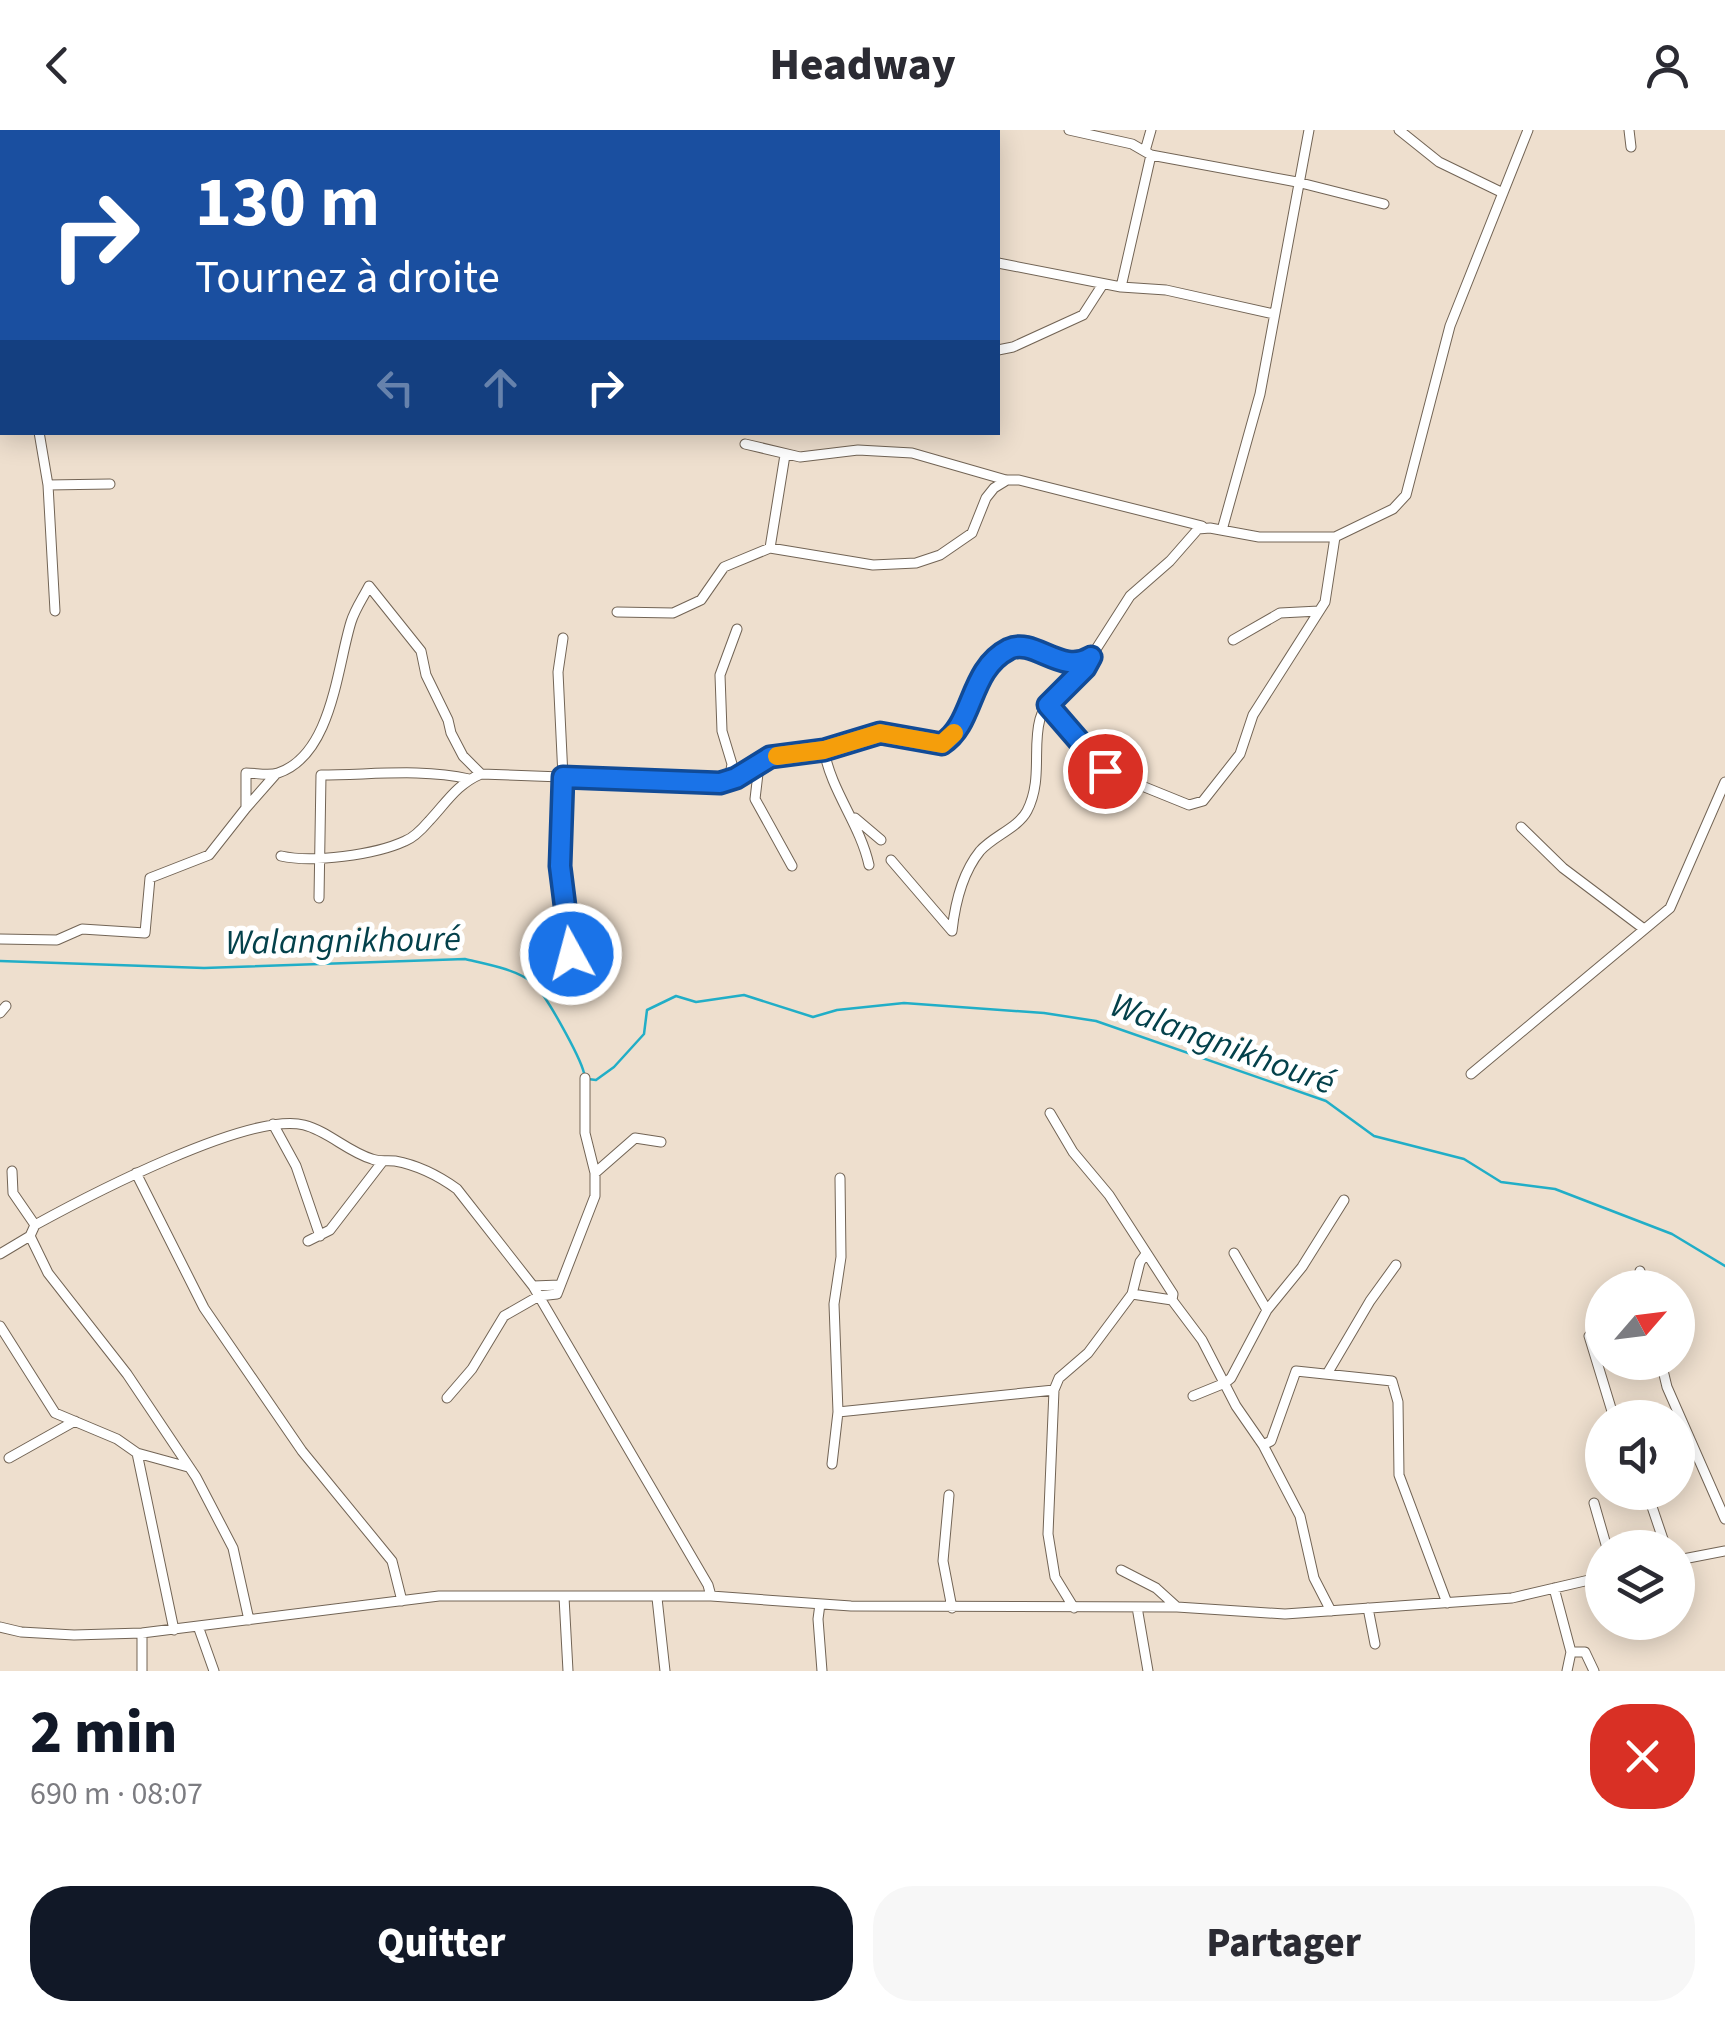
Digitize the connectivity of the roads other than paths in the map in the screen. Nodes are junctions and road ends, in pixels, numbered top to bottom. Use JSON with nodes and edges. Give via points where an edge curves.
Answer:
{"nodes":[{"id":1,"x":1069,"y":130,"type":"edge"},
{"id":2,"x":1151,"y":130,"type":"edge"},
{"id":3,"x":1309,"y":130,"type":"edge"},
{"id":4,"x":1399,"y":130,"type":"edge"},
{"id":5,"x":1528,"y":130,"type":"edge"},
{"id":6,"x":1629,"y":130,"type":"edge"},
{"id":7,"x":1630,"y":147,"type":"dead end"},
{"id":8,"x":1148,"y":153,"type":"junction"},
{"id":9,"x":1297,"y":182,"type":"junction"},
{"id":10,"x":1503,"y":193,"type":"junction"},
{"id":11,"x":1384,"y":204,"type":"dead end"},
{"id":12,"x":1000,"y":262,"type":"edge"},
{"id":13,"x":1103,"y":284,"type":"junction"},
{"id":14,"x":1121,"y":287,"type":"junction"},
{"id":15,"x":1274,"y":314,"type":"junction"},
{"id":16,"x":1000,"y":350,"type":"edge"},
{"id":17,"x":40,"y":435,"type":"edge"},
{"id":18,"x":746,"y":444,"type":"dead end"},
{"id":19,"x":785,"y":455,"type":"junction"},
{"id":20,"x":1007,"y":480,"type":"junction"},
{"id":21,"x":110,"y":484,"type":"dead end"},
{"id":22,"x":48,"y":485,"type":"junction"},
{"id":23,"x":1210,"y":528,"type":"junction"},
{"id":24,"x":1222,"y":530,"type":"junction"},
{"id":25,"x":1335,"y":537,"type":"junction"},
{"id":26,"x":770,"y":548,"type":"junction"},
{"id":27,"x":55,"y":611,"type":"dead end"},
{"id":28,"x":617,"y":612,"type":"dead end"},
{"id":29,"x":1319,"y":612,"type":"junction"},
{"id":30,"x":737,"y":630,"type":"dead end"},
{"id":31,"x":562,"y":638,"type":"dead end"},
{"id":32,"x":1233,"y":640,"type":"dead end"},
{"id":33,"x":1091,"y":657,"type":"junction"},
{"id":34,"x":1048,"y":705,"type":"junction"},
{"id":35,"x":824,"y":750,"type":"junction"},
{"id":36,"x":760,"y":765,"type":"junction"},
{"id":37,"x":274,"y":774,"type":"junction"},
{"id":38,"x":481,"y":774,"type":"junction"},
{"id":39,"x":563,"y":777,"type":"junction"},
{"id":40,"x":470,"y":779,"type":"junction"},
{"id":41,"x":729,"y":780,"type":"junction"},
{"id":42,"x":1725,"y":782,"type":"edge"},
{"id":43,"x":246,"y":808,"type":"junction"},
{"id":44,"x":850,"y":813,"type":"junction"},
{"id":45,"x":1522,"y":827,"type":"dead end"},
{"id":46,"x":881,"y":840,"type":"dead end"},
{"id":47,"x":280,"y":856,"type":"dead end"},
{"id":48,"x":318,"y":858,"type":"junction"},
{"id":49,"x":892,"y":860,"type":"dead end"},
{"id":50,"x":869,"y":865,"type":"dead end"},
{"id":51,"x":792,"y":866,"type":"dead end"},
{"id":52,"x":319,"y":898,"type":"dead end"},
{"id":53,"x":1644,"y":929,"type":"junction"},
{"id":54,"x":0,"y":940,"type":"edge"},
{"id":55,"x":571,"y":960,"type":"dead end"},
{"id":56,"x":1471,"y":1074,"type":"dead end"},
{"id":57,"x":585,"y":1078,"type":"dead end"},
{"id":58,"x":1050,"y":1112,"type":"dead end"},
{"id":59,"x":273,"y":1124,"type":"junction"},
{"id":60,"x":661,"y":1142,"type":"dead end"},
{"id":61,"x":384,"y":1161,"type":"junction"},
{"id":62,"x":12,"y":1171,"type":"dead end"},
{"id":63,"x":136,"y":1173,"type":"junction"},
{"id":64,"x":595,"y":1173,"type":"junction"},
{"id":65,"x":840,"y":1178,"type":"dead end"},
{"id":66,"x":1344,"y":1200,"type":"dead end"},
{"id":67,"x":33,"y":1231,"type":"junction"},
{"id":68,"x":320,"y":1236,"type":"junction"},
{"id":69,"x":308,"y":1241,"type":"dead end"},
{"id":70,"x":1234,"y":1253,"type":"dead end"},
{"id":71,"x":0,"y":1254,"type":"edge"},
{"id":72,"x":1146,"y":1254,"type":"junction"},
{"id":73,"x":1396,"y":1265,"type":"dead end"},
{"id":74,"x":560,"y":1285,"type":"junction"},
{"id":75,"x":533,"y":1286,"type":"junction"},
{"id":76,"x":1132,"y":1294,"type":"junction"},
{"id":77,"x":539,"y":1296,"type":"junction"},
{"id":78,"x":1172,"y":1300,"type":"junction"},
{"id":79,"x":1267,"y":1310,"type":"junction"},
{"id":80,"x":0,"y":1326,"type":"edge"},
{"id":81,"x":1327,"y":1374,"type":"junction"},
{"id":82,"x":1665,"y":1380,"type":"edge"},
{"id":83,"x":1225,"y":1383,"type":"junction"},
{"id":84,"x":1054,"y":1390,"type":"junction"},
{"id":85,"x":1194,"y":1396,"type":"dead end"},
{"id":86,"x":447,"y":1398,"type":"dead end"},
{"id":87,"x":838,"y":1412,"type":"junction"},
{"id":88,"x":74,"y":1421,"type":"junction"},
{"id":89,"x":1263,"y":1445,"type":"junction"},
{"id":90,"x":137,"y":1452,"type":"junction"},
{"id":91,"x":9,"y":1458,"type":"dead end"},
{"id":92,"x":832,"y":1464,"type":"dead end"},
{"id":93,"x":188,"y":1467,"type":"junction"},
{"id":94,"x":949,"y":1495,"type":"dead end"},
{"id":95,"x":1725,"y":1519,"type":"edge"},
{"id":96,"x":1725,"y":1551,"type":"edge"},
{"id":97,"x":1695,"y":1557,"type":"edge"},
{"id":98,"x":1121,"y":1570,"type":"dead end"},
{"id":99,"x":1585,"y":1581,"type":"edge"},
{"id":100,"x":1554,"y":1588,"type":"junction"},
{"id":101,"x":711,"y":1596,"type":"junction"},
{"id":102,"x":564,"y":1597,"type":"junction"},
{"id":103,"x":657,"y":1598,"type":"junction"},
{"id":104,"x":402,"y":1601,"type":"junction"},
{"id":105,"x":1446,"y":1603,"type":"junction"},
{"id":106,"x":820,"y":1604,"type":"junction"},
{"id":107,"x":1136,"y":1607,"type":"junction"},
{"id":108,"x":1177,"y":1607,"type":"junction"},
{"id":109,"x":952,"y":1608,"type":"junction"},
{"id":110,"x":1074,"y":1608,"type":"junction"},
{"id":111,"x":1368,"y":1608,"type":"junction"},
{"id":112,"x":1332,"y":1611,"type":"junction"},
{"id":113,"x":249,"y":1620,"type":"junction"},
{"id":114,"x":198,"y":1626,"type":"junction"},
{"id":115,"x":0,"y":1627,"type":"edge"},
{"id":116,"x":174,"y":1630,"type":"junction"},
{"id":117,"x":142,"y":1633,"type":"junction"},
{"id":118,"x":1375,"y":1644,"type":"dead end"},
{"id":119,"x":1571,"y":1652,"type":"junction"},
{"id":120,"x":142,"y":1671,"type":"edge"},
{"id":121,"x":214,"y":1671,"type":"edge"},
{"id":122,"x":568,"y":1671,"type":"edge"},
{"id":123,"x":665,"y":1671,"type":"edge"},
{"id":124,"x":822,"y":1671,"type":"edge"},
{"id":125,"x":1148,"y":1671,"type":"edge"},
{"id":126,"x":1567,"y":1671,"type":"edge"},
{"id":127,"x":1594,"y":1671,"type":"edge"}],
"edges":[{"from":1,"to":8,"type":"street"},
{"from":2,"to":8,"type":"street"},
{"from":3,"to":9,"type":"street"},
{"from":4,"to":10,"type":"street","via":[[1439,162]]},
{"from":5,"to":10,"type":"street"},
{"from":6,"to":7,"type":"street"},
{"from":8,"to":9,"type":"street"},
{"from":8,"to":14,"type":"street"},
{"from":9,"to":11,"type":"street"},
{"from":9,"to":15,"type":"street"},
{"from":10,"to":25,"type":"street","via":[[1450,326],[1406,495],[1394,509]]},
{"from":12,"to":13,"type":"street"},
{"from":13,"to":14,"type":"street"},
{"from":13,"to":16,"type":"street","via":[[1083,314]]},
{"from":14,"to":15,"type":"street"},
{"from":15,"to":24,"type":"street","via":[[1260,394]]},
{"from":17,"to":22,"type":"street"},
{"from":18,"to":19,"type":"street"},
{"from":19,"to":20,"type":"street","via":[[912,453]]},
{"from":19,"to":26,"type":"street"},
{"from":20,"to":23,"type":"street"},
{"from":20,"to":26,"type":"street","via":[[986,498],[966,540],[916,563],[837,561]]},
{"from":21,"to":22,"type":"street"},
{"from":22,"to":27,"type":"street"},
{"from":23,"to":24,"type":"street"},
{"from":23,"to":33,"type":"street","via":[[1198,530],[1130,596]]},
{"from":24,"to":25,"type":"street"},
{"from":25,"to":29,"type":"street"},
{"from":26,"to":28,"type":"street","via":[[724,567],[700,600],[673,613]]},
{"from":29,"to":32,"type":"street","via":[[1280,613]]},
{"from":29,"to":34,"type":"street","via":[[1253,715],[1240,754],[1203,801],[1189,805],[1105,771]]},
{"from":30,"to":41,"type":"street","via":[[720,675]]},
{"from":31,"to":39,"type":"street"},
{"from":33,"to":34,"type":"street"},
{"from":33,"to":35,"type":"street","via":[[1063,662],[1013,647],[991,662],[952,738],[942,744],[880,733]]},
{"from":34,"to":49,"type":"street","via":[[1026,814],[980,850],[956,901],[952,931]]},
{"from":35,"to":36,"type":"street","via":[[770,757]]},
{"from":35,"to":44,"type":"street"},
{"from":36,"to":41,"type":"street"},
{"from":36,"to":51,"type":"street","via":[[754,798]]},
{"from":37,"to":38,"type":"street","via":[[292,766],[320,730],[352,618],[369,586],[421,651],[451,734]]},
{"from":37,"to":43,"type":"street"},
{"from":37,"to":43,"type":"street","via":[[246,772]]},
{"from":38,"to":39,"type":"street"},
{"from":38,"to":40,"type":"street"},
{"from":39,"to":41,"type":"street"},
{"from":39,"to":55,"type":"street","via":[[560,866]]},
{"from":40,"to":48,"type":"street","via":[[407,841]]},
{"from":40,"to":48,"type":"street","via":[[436,771],[321,775]]},
{"from":42,"to":53,"type":"street","via":[[1670,908]]},
{"from":43,"to":54,"type":"street","via":[[209,855],[150,878],[145,932],[82,929],[57,940]]},
{"from":44,"to":46,"type":"street"},
{"from":44,"to":50,"type":"street"},
{"from":45,"to":53,"type":"street","via":[[1563,868]]},
{"from":47,"to":48,"type":"street"},
{"from":48,"to":52,"type":"street"},
{"from":53,"to":56,"type":"street"},
{"from":57,"to":64,"type":"street","via":[[585,1133]]},
{"from":58,"to":72,"type":"street"},
{"from":59,"to":61,"type":"street","via":[[304,1125]]},
{"from":59,"to":63,"type":"street"},
{"from":59,"to":68,"type":"street"},
{"from":60,"to":64,"type":"street","via":[[635,1138]]},
{"from":61,"to":68,"type":"street"},
{"from":61,"to":75,"type":"street","via":[[441,1177],[457,1189]]},
{"from":62,"to":67,"type":"street","via":[[13,1193]]},
{"from":63,"to":67,"type":"street"},
{"from":63,"to":104,"type":"street","via":[[204,1308],[302,1451],[392,1561]]},
{"from":64,"to":74,"type":"street","via":[[595,1196]]},
{"from":65,"to":87,"type":"street"},
{"from":66,"to":79,"type":"street"},
{"from":67,"to":71,"type":"street"},
{"from":67,"to":93,"type":"street","via":[[48,1273]]},
{"from":68,"to":69,"type":"street"},
{"from":70,"to":79,"type":"street"},
{"from":72,"to":76,"type":"street"},
{"from":72,"to":78,"type":"street"},
{"from":73,"to":81,"type":"street"},
{"from":74,"to":75,"type":"street"},
{"from":74,"to":77,"type":"street","via":[[557,1294]]},
{"from":75,"to":77,"type":"street"},
{"from":76,"to":78,"type":"street"},
{"from":76,"to":84,"type":"street"},
{"from":77,"to":86,"type":"street","via":[[504,1316]]},
{"from":77,"to":101,"type":"street"},
{"from":78,"to":83,"type":"street"},
{"from":79,"to":83,"type":"street"},
{"from":80,"to":88,"type":"street","via":[[56,1413]]},
{"from":81,"to":89,"type":"street","via":[[1296,1371],[1271,1441]]},
{"from":81,"to":105,"type":"street","via":[[1392,1381],[1399,1475]]},
{"from":82,"to":95,"type":"street"},
{"from":83,"to":85,"type":"street"},
{"from":83,"to":89,"type":"street"},
{"from":84,"to":87,"type":"street"},
{"from":84,"to":110,"type":"street","via":[[1048,1534],[1055,1577]]},
{"from":87,"to":92,"type":"street"},
{"from":88,"to":90,"type":"street"},
{"from":88,"to":91,"type":"street"},
{"from":89,"to":112,"type":"street","via":[[1300,1516],[1314,1578]]},
{"from":90,"to":93,"type":"street"},
{"from":90,"to":116,"type":"street"},
{"from":93,"to":113,"type":"street","via":[[233,1548]]},
{"from":94,"to":109,"type":"street","via":[[944,1561]]},
{"from":96,"to":97,"type":"street"},
{"from":98,"to":108,"type":"street"},
{"from":99,"to":100,"type":"street"},
{"from":100,"to":105,"type":"street"},
{"from":100,"to":119,"type":"street"},
{"from":101,"to":103,"type":"street"},
{"from":101,"to":106,"type":"street"},
{"from":102,"to":103,"type":"street"},
{"from":102,"to":104,"type":"street"},
{"from":102,"to":122,"type":"street"},
{"from":103,"to":123,"type":"street"},
{"from":104,"to":113,"type":"street"},
{"from":105,"to":111,"type":"street"},
{"from":106,"to":109,"type":"street"},
{"from":106,"to":124,"type":"street"},
{"from":107,"to":108,"type":"street"},
{"from":107,"to":110,"type":"street"},
{"from":107,"to":125,"type":"street"},
{"from":108,"to":112,"type":"street"},
{"from":109,"to":110,"type":"street"},
{"from":111,"to":112,"type":"street"},
{"from":111,"to":118,"type":"street"},
{"from":113,"to":114,"type":"street"},
{"from":114,"to":116,"type":"street"},
{"from":114,"to":121,"type":"street"},
{"from":115,"to":117,"type":"street"},
{"from":116,"to":117,"type":"street"},
{"from":117,"to":120,"type":"street"},
{"from":119,"to":126,"type":"street"},
{"from":119,"to":127,"type":"street","via":[[1584,1652]]}]}
